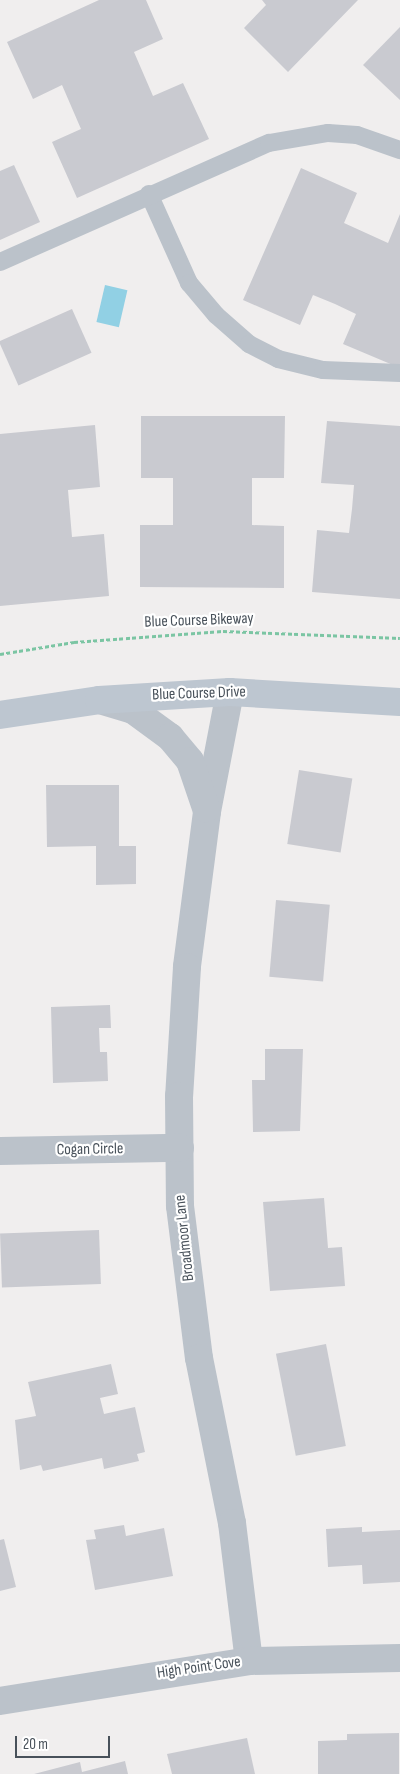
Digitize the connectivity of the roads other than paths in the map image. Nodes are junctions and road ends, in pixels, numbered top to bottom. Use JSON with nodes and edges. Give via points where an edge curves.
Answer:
{"nodes":[{"id":1,"x":400,"y":150,"type":"edge"},
{"id":2,"x":149,"y":194,"type":"junction"},
{"id":3,"x":0,"y":262,"type":"edge"},
{"id":4,"x":400,"y":374,"type":"edge"},
{"id":5,"x":230,"y":692,"type":"junction"},
{"id":6,"x":100,"y":700,"type":"junction"},
{"id":7,"x":400,"y":702,"type":"edge"},
{"id":8,"x":0,"y":716,"type":"edge"},
{"id":9,"x":207,"y":812,"type":"junction"},
{"id":10,"x":180,"y":1148,"type":"junction"},
{"id":11,"x":0,"y":1151,"type":"edge"},
{"id":12,"x":400,"y":1658,"type":"edge"},
{"id":13,"x":249,"y":1661,"type":"junction"},
{"id":14,"x":0,"y":1701,"type":"edge"}],
"edges":[{"from":1,"to":2,"type":"lane","via":[[357,135],[300,135],[231,156]]},
{"from":2,"to":3,"type":"lane"},
{"from":2,"to":4,"type":"lane","via":[[190,283],[216,315],[249,344],[278,359],[323,370]]},
{"from":5,"to":6,"type":"main road","name":"Blue Course Drive"},
{"from":5,"to":7,"type":"main road","name":"Blue Course Drive"},
{"from":5,"to":9,"type":"street","name":"Broadmoor Lane"},
{"from":6,"to":8,"type":"main road","name":"Blue Course Drive"},
{"from":6,"to":9,"type":"street","name":"Broadmoor Lane","via":[[133,710],[175,742],[194,768]]},
{"from":9,"to":10,"type":"street","name":"Broadmoor Lane","via":[[187,967]]},
{"from":10,"to":11,"type":"street","name":"Cogan Circle"},
{"from":10,"to":13,"type":"street","name":"Broadmoor Lane","via":[[180,1206],[199,1358],[232,1523]]},
{"from":12,"to":13,"type":"street","name":"High Point Cove"},
{"from":13,"to":14,"type":"street","name":"High Point Cove"}]}
